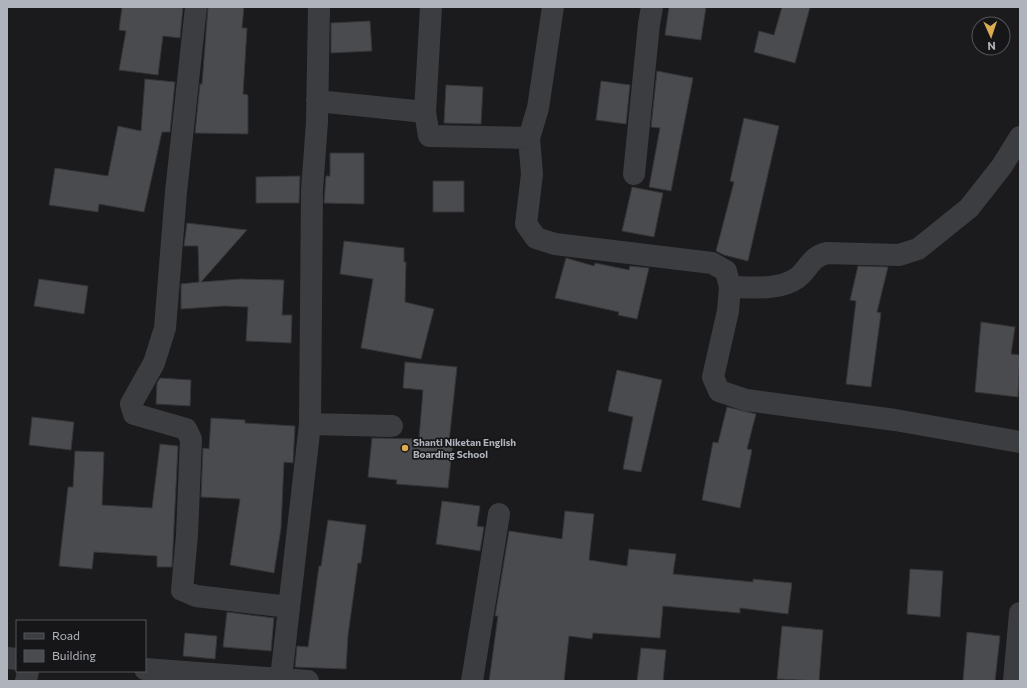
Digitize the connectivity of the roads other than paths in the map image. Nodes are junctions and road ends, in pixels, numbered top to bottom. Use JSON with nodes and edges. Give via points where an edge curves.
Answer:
{"nodes":[{"id":1,"x":196,"y":7,"type":"edge"},
{"id":2,"x":319,"y":7,"type":"edge"},
{"id":3,"x":432,"y":7,"type":"edge"},
{"id":4,"x":553,"y":7,"type":"edge"},
{"id":5,"x":652,"y":7,"type":"edge"},
{"id":6,"x":317,"y":101,"type":"junction"},
{"id":7,"x":425,"y":112,"type":"junction"},
{"id":8,"x":1020,"y":137,"type":"edge"},
{"id":9,"x":529,"y":138,"type":"junction"},
{"id":10,"x":634,"y":174,"type":"dead end"},
{"id":11,"x":730,"y":287,"type":"junction"},
{"id":12,"x":310,"y":424,"type":"junction"},
{"id":13,"x":392,"y":426,"type":"dead end"},
{"id":14,"x":1020,"y":442,"type":"edge"},
{"id":15,"x":499,"y":514,"type":"dead end"},
{"id":16,"x":289,"y":607,"type":"junction"},
{"id":17,"x":1020,"y":613,"type":"edge"},
{"id":18,"x":146,"y":669,"type":"edge"},
{"id":19,"x":281,"y":678,"type":"junction"},
{"id":20,"x":308,"y":681,"type":"edge"},
{"id":21,"x":472,"y":681,"type":"edge"},
{"id":22,"x":1014,"y":681,"type":"edge"}],
"edges":[{"from":1,"to":16,"type":"street","via":[[176,192],[165,328],[154,363],[131,404],[134,414],[186,429],[191,439],[182,590],[196,596]]},
{"from":2,"to":6,"type":"street"},
{"from":3,"to":7,"type":"street"},
{"from":4,"to":9,"type":"street","via":[[538,108]]},
{"from":5,"to":10,"type":"street"},
{"from":6,"to":7,"type":"street"},
{"from":6,"to":12,"type":"street","via":[[312,190]]},
{"from":7,"to":9,"type":"street","via":[[429,136]]},
{"from":8,"to":11,"type":"street","via":[[1002,166],[969,208],[918,249],[899,255],[817,255],[798,277],[788,283],[774,286]]},
{"from":9,"to":11,"type":"street","via":[[532,174],[526,224],[536,238],[555,244],[712,263],[726,271]]},
{"from":11,"to":14,"type":"street","via":[[728,311],[713,377],[719,391],[746,400],[895,420]]},
{"from":12,"to":13,"type":"street"},
{"from":12,"to":16,"type":"street"},
{"from":15,"to":21,"type":"street"},
{"from":16,"to":19,"type":"street"},
{"from":17,"to":22,"type":"street"},
{"from":18,"to":19,"type":"street"},
{"from":19,"to":20,"type":"street"}]}
